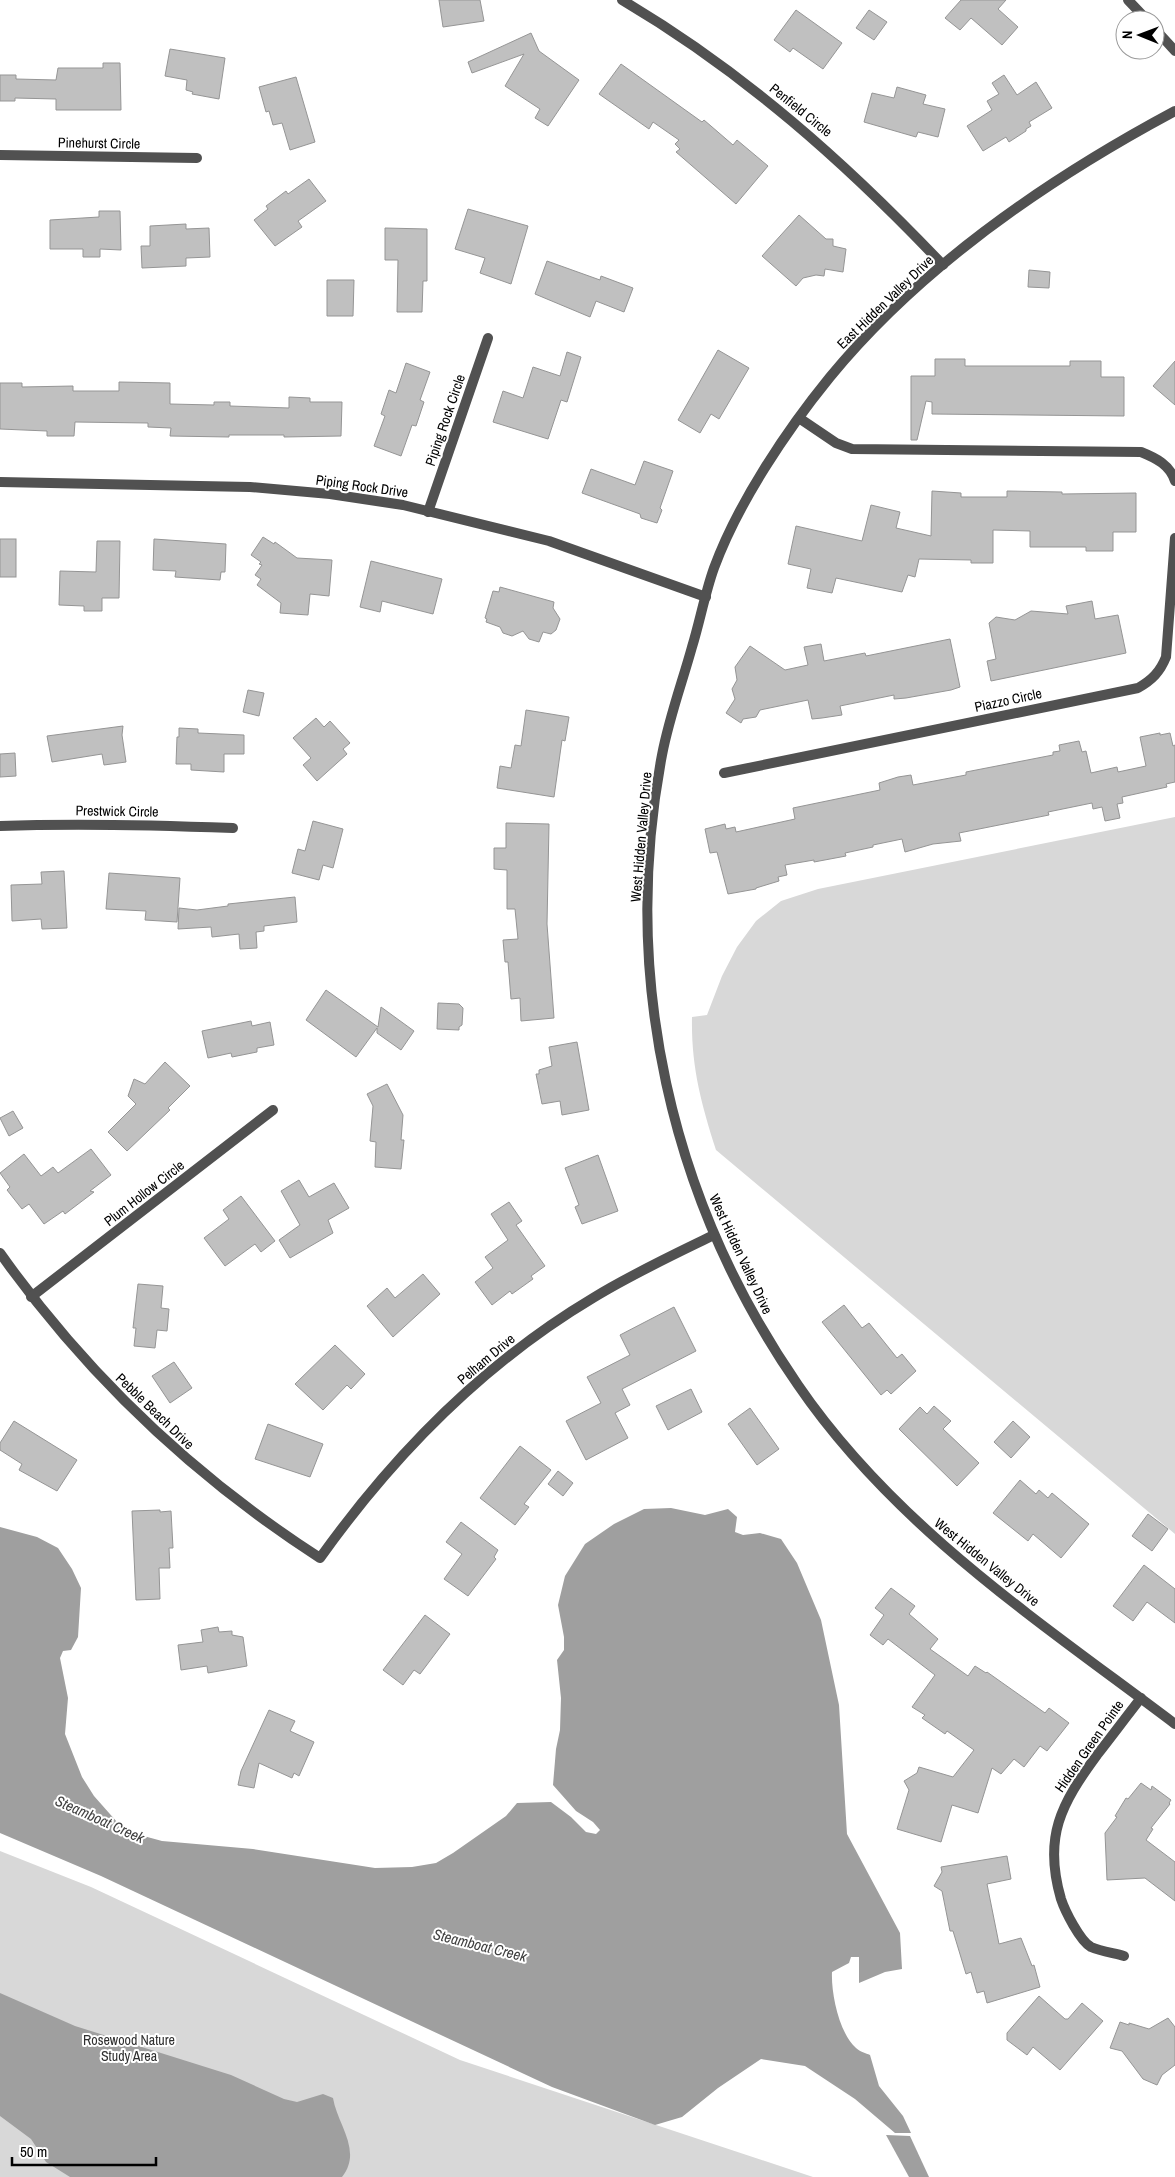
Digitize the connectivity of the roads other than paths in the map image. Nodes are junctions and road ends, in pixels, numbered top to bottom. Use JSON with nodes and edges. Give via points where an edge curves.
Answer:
{"nodes":[{"id":1,"x":622,"y":0,"type":"edge"},
{"id":2,"x":1128,"y":0,"type":"edge"},
{"id":3,"x":1138,"y":10,"type":"edge"},
{"id":4,"x":1165,"y":40,"type":"edge"},
{"id":5,"x":1175,"y":51,"type":"edge"},
{"id":6,"x":1175,"y":111,"type":"edge"},
{"id":7,"x":0,"y":155,"type":"edge"},
{"id":8,"x":197,"y":158,"type":"dead end"},
{"id":9,"x":943,"y":265,"type":"junction"},
{"id":10,"x":488,"y":338,"type":"dead end"},
{"id":11,"x":799,"y":418,"type":"junction"},
{"id":12,"x":1175,"y":481,"type":"edge"},
{"id":13,"x":0,"y":482,"type":"edge"},
{"id":14,"x":428,"y":512,"type":"junction"},
{"id":15,"x":1175,"y":538,"type":"edge"},
{"id":16,"x":706,"y":597,"type":"junction"},
{"id":17,"x":724,"y":773,"type":"dead end"},
{"id":18,"x":0,"y":826,"type":"edge"},
{"id":19,"x":233,"y":828,"type":"dead end"},
{"id":20,"x":274,"y":1110,"type":"dead end"},
{"id":21,"x":714,"y":1235,"type":"junction"},
{"id":22,"x":0,"y":1254,"type":"edge"},
{"id":23,"x":32,"y":1297,"type":"junction"},
{"id":24,"x":320,"y":1558,"type":"joint"},
{"id":25,"x":1140,"y":1698,"type":"junction"},
{"id":26,"x":1175,"y":1724,"type":"edge"},
{"id":27,"x":1124,"y":1956,"type":"dead end"}],
"edges":[{"from":1,"to":9,"type":"street","name":"Penfield Circle","via":[[706,54],[771,103],[881,199]]},
{"from":2,"to":3,"type":"street"},
{"from":4,"to":5,"type":"street"},
{"from":6,"to":9,"type":"street","name":"East Hidden Valley Drive","via":[[1076,169]]},
{"from":7,"to":8,"type":"street","name":"Pinehurst Circle"},
{"from":9,"to":11,"type":"street","name":"East Hidden Valley Drive","via":[[868,334]]},
{"from":10,"to":14,"type":"street","name":"Piping Rock Circle"},
{"from":11,"to":12,"type":"street","via":[[836,443],[852,449],[1141,452],[1156,457]]},
{"from":11,"to":16,"type":"street","name":"East Hidden Valley Drive","via":[[765,468],[738,517],[713,570]]},
{"from":13,"to":14,"type":"street","name":"Piping Rock Drive","via":[[250,487],[330,494]]},
{"from":14,"to":16,"type":"street","name":"Piping Rock Drive","via":[[549,541]]},
{"from":15,"to":17,"type":"street","name":"Piazzo Circle","via":[[1166,657],[1151,681],[1138,688]]},
{"from":16,"to":21,"type":"street","name":"West Hidden Valley Drive","via":[[662,755],[649,883],[654,1021],[664,1078],[680,1144]]},
{"from":18,"to":19,"type":"street","name":"Prestwick Circle","via":[[142,824]]},
{"from":20,"to":23,"type":"street","name":"Plum Hollow Circle"},
{"from":21,"to":24,"type":"street","name":"Pelham Drive","via":[[651,1265],[592,1299],[533,1338],[485,1376],[433,1423],[385,1474]]},
{"from":21,"to":25,"type":"street","name":"West Hidden Valley Drive","via":[[770,1344],[841,1443],[883,1490],[976,1574]]},
{"from":22,"to":23,"type":"street","name":"Pebble Beach Drive"},
{"from":23,"to":24,"type":"street","name":"Pebble Beach Drive","via":[[85,1361],[184,1458],[237,1501]]},
{"from":25,"to":26,"type":"street","name":"West Hidden Valley Drive"},
{"from":25,"to":27,"type":"street","name":"Hidden Green Pointe","via":[[1074,1787],[1062,1810],[1054,1851],[1056,1881],[1074,1926],[1089,1946]]}]}
